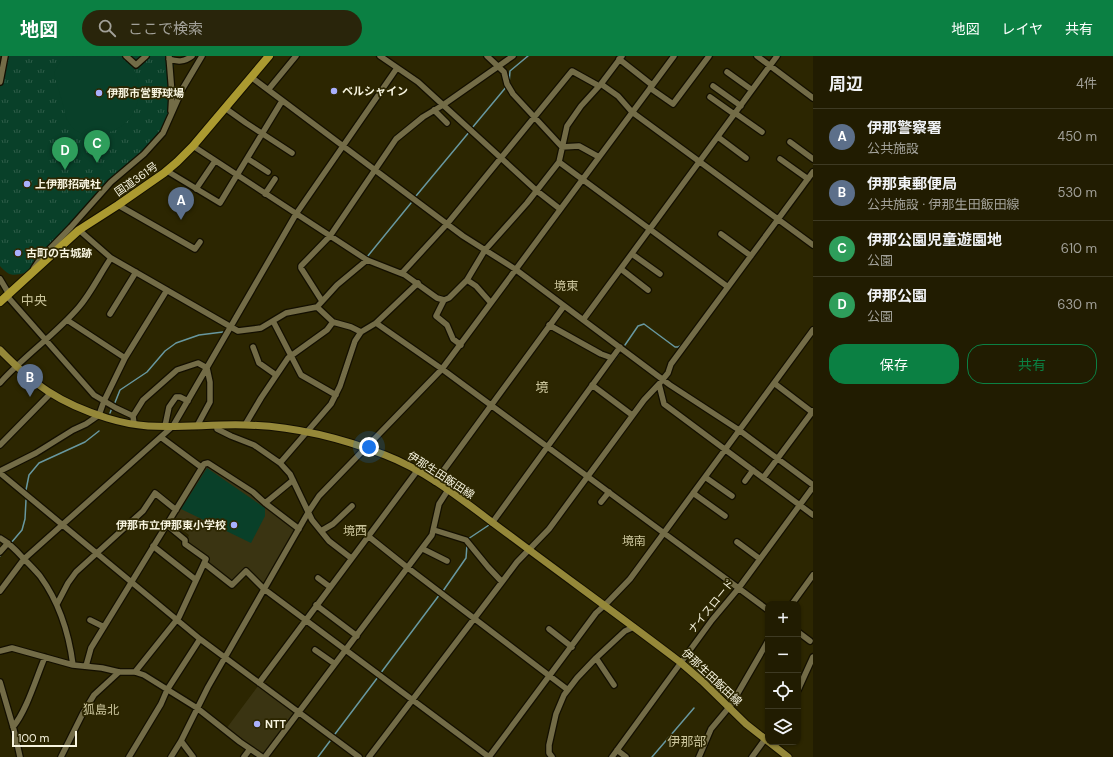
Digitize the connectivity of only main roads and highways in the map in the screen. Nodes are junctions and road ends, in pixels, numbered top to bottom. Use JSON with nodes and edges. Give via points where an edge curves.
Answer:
{"nodes":[{"id":1,"x":269,"y":56,"type":"edge"},
{"id":2,"x":0,"y":302,"type":"edge"},
{"id":3,"x":0,"y":350,"type":"edge"},
{"id":4,"x":765,"y":737,"type":"edge"},
{"id":5,"x":774,"y":745,"type":"edge"},
{"id":6,"x":788,"y":757,"type":"edge"}],
"edges":[{"from":1,"to":2,"type":"highway","name":"国道361号","via":[[193,146],[167,171],[79,230]]},
{"from":3,"to":4,"type":"main road","name":"伊那生田飯田線","via":[[50,394],[99,415],[148,426],[245,425],[307,432],[365,447],[388,456],[448,490],[634,626],[680,662]]},
{"from":5,"to":6,"type":"main road","name":"伊那生田飯田線"}]}
